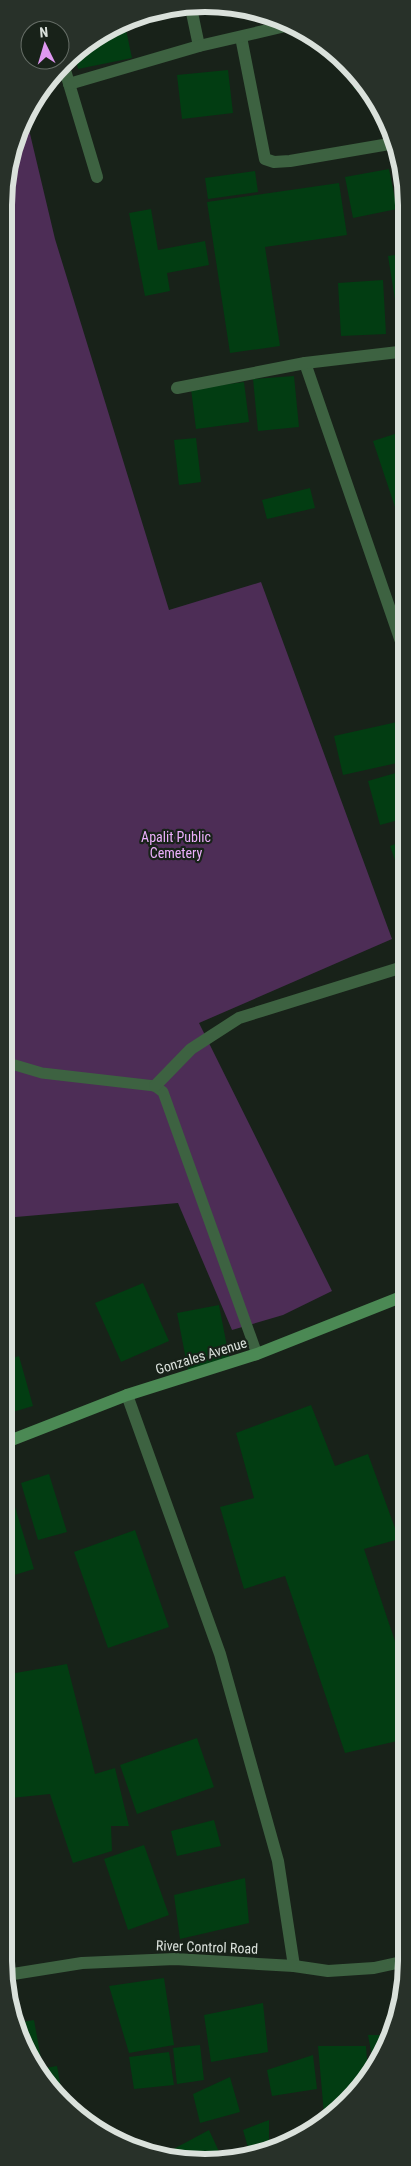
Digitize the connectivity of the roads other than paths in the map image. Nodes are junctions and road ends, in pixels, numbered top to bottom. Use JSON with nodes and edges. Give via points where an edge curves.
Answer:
{"nodes":[{"id":1,"x":192,"y":13,"type":"edge"},
{"id":2,"x":280,"y":27,"type":"edge"},
{"id":3,"x":241,"y":37,"type":"junction"},
{"id":4,"x":200,"y":46,"type":"junction"},
{"id":5,"x":66,"y":72,"type":"edge"},
{"id":6,"x":69,"y":84,"type":"junction"},
{"id":7,"x":388,"y":144,"type":"edge"},
{"id":8,"x":97,"y":177,"type":"dead end"},
{"id":9,"x":398,"y":352,"type":"edge"},
{"id":10,"x":306,"y":363,"type":"junction"},
{"id":11,"x":177,"y":388,"type":"dead end"},
{"id":12,"x":398,"y":633,"type":"edge"},
{"id":13,"x":398,"y":968,"type":"edge"},
{"id":14,"x":15,"y":1065,"type":"dead end"},
{"id":15,"x":155,"y":1086,"type":"junction"},
{"id":16,"x":398,"y":1298,"type":"edge"},
{"id":17,"x":257,"y":1354,"type":"junction"},
{"id":18,"x":127,"y":1395,"type":"junction"},
{"id":19,"x":12,"y":1440,"type":"edge"},
{"id":20,"x":398,"y":1963,"type":"edge"},
{"id":21,"x":294,"y":1966,"type":"junction"},
{"id":22,"x":13,"y":1974,"type":"edge"}],
"edges":[{"from":1,"to":4,"type":"street"},
{"from":2,"to":3,"type":"street"},
{"from":3,"to":4,"type":"street"},
{"from":3,"to":7,"type":"street","via":[[265,159],[290,162]]},
{"from":4,"to":6,"type":"street"},
{"from":5,"to":6,"type":"street"},
{"from":6,"to":8,"type":"street"},
{"from":9,"to":10,"type":"street"},
{"from":10,"to":11,"type":"street"},
{"from":10,"to":12,"type":"street"},
{"from":13,"to":15,"type":"street","via":[[239,1018],[191,1049]]},
{"from":14,"to":15,"type":"lane","via":[[42,1073]]},
{"from":15,"to":17,"type":"lane","via":[[162,1092],[182,1141]]},
{"from":16,"to":17,"type":"main road","name":"Gonzales Avenue"},
{"from":17,"to":18,"type":"main road","name":"Gonzales Avenue"},
{"from":18,"to":19,"type":"main road","name":"Gonzales Avenue"},
{"from":18,"to":21,"type":"street","via":[[222,1664],[278,1861]]},
{"from":20,"to":21,"type":"street","name":"River Control Road","via":[[328,1971]]},
{"from":21,"to":22,"type":"street","name":"River Control Road","via":[[175,1959],[82,1963]]}]}
